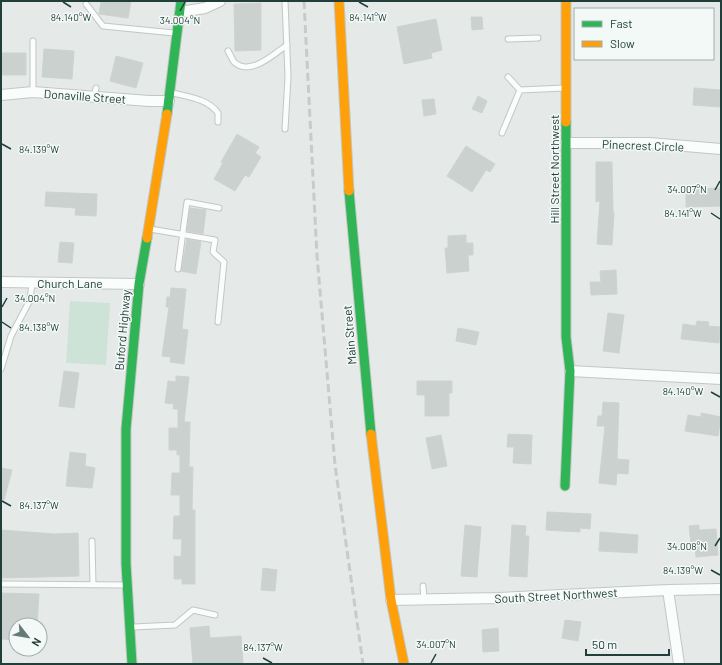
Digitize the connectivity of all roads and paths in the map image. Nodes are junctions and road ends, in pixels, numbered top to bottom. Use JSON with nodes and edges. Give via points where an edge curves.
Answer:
{"nodes":[{"id":1,"x":181,"y":1,"type":"edge"},
{"id":2,"x":220,"y":1,"type":"edge"},
{"id":3,"x":285,"y":1,"type":"edge"},
{"id":4,"x":339,"y":1,"type":"edge"},
{"id":5,"x":566,"y":1,"type":"edge"},
{"id":6,"x":86,"y":4,"type":"dead end"},
{"id":7,"x":180,"y":12,"type":"junction"},
{"id":8,"x":177,"y":33,"type":"junction"},
{"id":9,"x":538,"y":38,"type":"dead end"},
{"id":10,"x":508,"y":39,"type":"dead end"},
{"id":11,"x":33,"y":40,"type":"dead end"},
{"id":12,"x":287,"y":45,"type":"junction"},
{"id":13,"x":228,"y":51,"type":"dead end"},
{"id":14,"x":508,"y":77,"type":"dead end"},
{"id":15,"x":565,"y":88,"type":"junction"},
{"id":16,"x":520,"y":90,"type":"junction"},
{"id":17,"x":33,"y":92,"type":"junction"},
{"id":18,"x":1,"y":94,"type":"edge"},
{"id":19,"x":169,"y":96,"type":"junction"},
{"id":20,"x":218,"y":122,"type":"dead end"},
{"id":21,"x":284,"y":129,"type":"dead end"},
{"id":22,"x":502,"y":133,"type":"dead end"},
{"id":23,"x":566,"y":143,"type":"junction"},
{"id":24,"x":721,"y":149,"type":"edge"},
{"id":25,"x":220,"y":208,"type":"dead end"},
{"id":26,"x":148,"y":229,"type":"junction"},
{"id":27,"x":182,"y":235,"type":"junction"},
{"id":28,"x":178,"y":269,"type":"dead end"},
{"id":29,"x":1,"y":282,"type":"edge"},
{"id":30,"x":32,"y":283,"type":"junction"},
{"id":31,"x":139,"y":284,"type":"junction"},
{"id":32,"x":218,"y":322,"type":"dead end"},
{"id":33,"x":1,"y":369,"type":"edge"},
{"id":34,"x":570,"y":372,"type":"junction"},
{"id":35,"x":721,"y":379,"type":"edge"},
{"id":36,"x":565,"y":486,"type":"dead end"},
{"id":37,"x":92,"y":541,"type":"dead end"},
{"id":38,"x":1,"y":584,"type":"edge"},
{"id":39,"x":93,"y":585,"type":"junction"},
{"id":40,"x":127,"y":585,"type":"junction"},
{"id":41,"x":423,"y":586,"type":"dead end"},
{"id":42,"x":721,"y":589,"type":"edge"},
{"id":43,"x":668,"y":590,"type":"junction"},
{"id":44,"x":424,"y":599,"type":"junction"},
{"id":45,"x":390,"y":600,"type":"junction"},
{"id":46,"x":215,"y":615,"type":"dead end"},
{"id":47,"x":130,"y":628,"type":"junction"},
{"id":48,"x":132,"y":664,"type":"edge"},
{"id":49,"x":404,"y":664,"type":"edge"},
{"id":50,"x":679,"y":664,"type":"edge"}],
"edges":[{"from":1,"to":7,"type":"street","name":"Buford Highway"},
{"from":2,"to":7,"type":"street","via":[[205,8]]},
{"from":3,"to":12,"type":"lane"},
{"from":4,"to":45,"type":"street","name":"Main Street","via":[[349,200]]},
{"from":5,"to":15,"type":"street","name":"Hill Street Northwest"},
{"from":6,"to":8,"type":"lane","via":[[103,26]]},
{"from":7,"to":8,"type":"street","name":"Buford Highway"},
{"from":8,"to":19,"type":"street","name":"Buford Highway"},
{"from":9,"to":10,"type":"lane"},
{"from":11,"to":17,"type":"lane"},
{"from":12,"to":13,"type":"lane","via":[[254,66],[244,67],[234,62]]},
{"from":12,"to":21,"type":"lane","via":[[288,77]]},
{"from":14,"to":16,"type":"lane"},
{"from":15,"to":16,"type":"lane"},
{"from":15,"to":23,"type":"street","name":"Hill Street Northwest"},
{"from":16,"to":22,"type":"lane"},
{"from":17,"to":18,"type":"street","name":"Donaville Street"},
{"from":17,"to":19,"type":"street","name":"Donaville Street"},
{"from":19,"to":20,"type":"lane","via":[[199,100],[213,106],[218,114]]},
{"from":19,"to":26,"type":"street","name":"Buford Highway"},
{"from":23,"to":24,"type":"street","name":"Pinecrest Circle","via":[[649,143]]},
{"from":23,"to":34,"type":"street","name":"Hill Street Northwest","via":[[566,337]]},
{"from":25,"to":27,"type":"lane","via":[[187,202]]},
{"from":26,"to":27,"type":"lane"},
{"from":26,"to":31,"type":"street","name":"Buford Highway"},
{"from":27,"to":28,"type":"lane"},
{"from":27,"to":32,"type":"lane","via":[[215,240],[213,252],[224,262]]},
{"from":29,"to":30,"type":"street","name":"Church Lane"},
{"from":30,"to":31,"type":"street","name":"Church Lane"},
{"from":30,"to":33,"type":"lane","via":[[30,300],[12,336]]},
{"from":31,"to":40,"type":"street","name":"Buford Highway","via":[[126,428]]},
{"from":34,"to":35,"type":"street"},
{"from":34,"to":36,"type":"street"},
{"from":37,"to":39,"type":"lane"},
{"from":38,"to":39,"type":"lane"},
{"from":39,"to":40,"type":"lane"},
{"from":40,"to":47,"type":"street","name":"Buford Highway"},
{"from":41,"to":44,"type":"lane"},
{"from":42,"to":43,"type":"street","name":"South Street Northwest"},
{"from":43,"to":44,"type":"street","name":"South Street Northwest"},
{"from":43,"to":50,"type":"street"},
{"from":44,"to":45,"type":"street","name":"South Street Northwest"},
{"from":45,"to":49,"type":"street","name":"Main Street"},
{"from":46,"to":47,"type":"lane","via":[[192,610],[176,624]]},
{"from":47,"to":48,"type":"street","name":"Buford Highway"}]}
